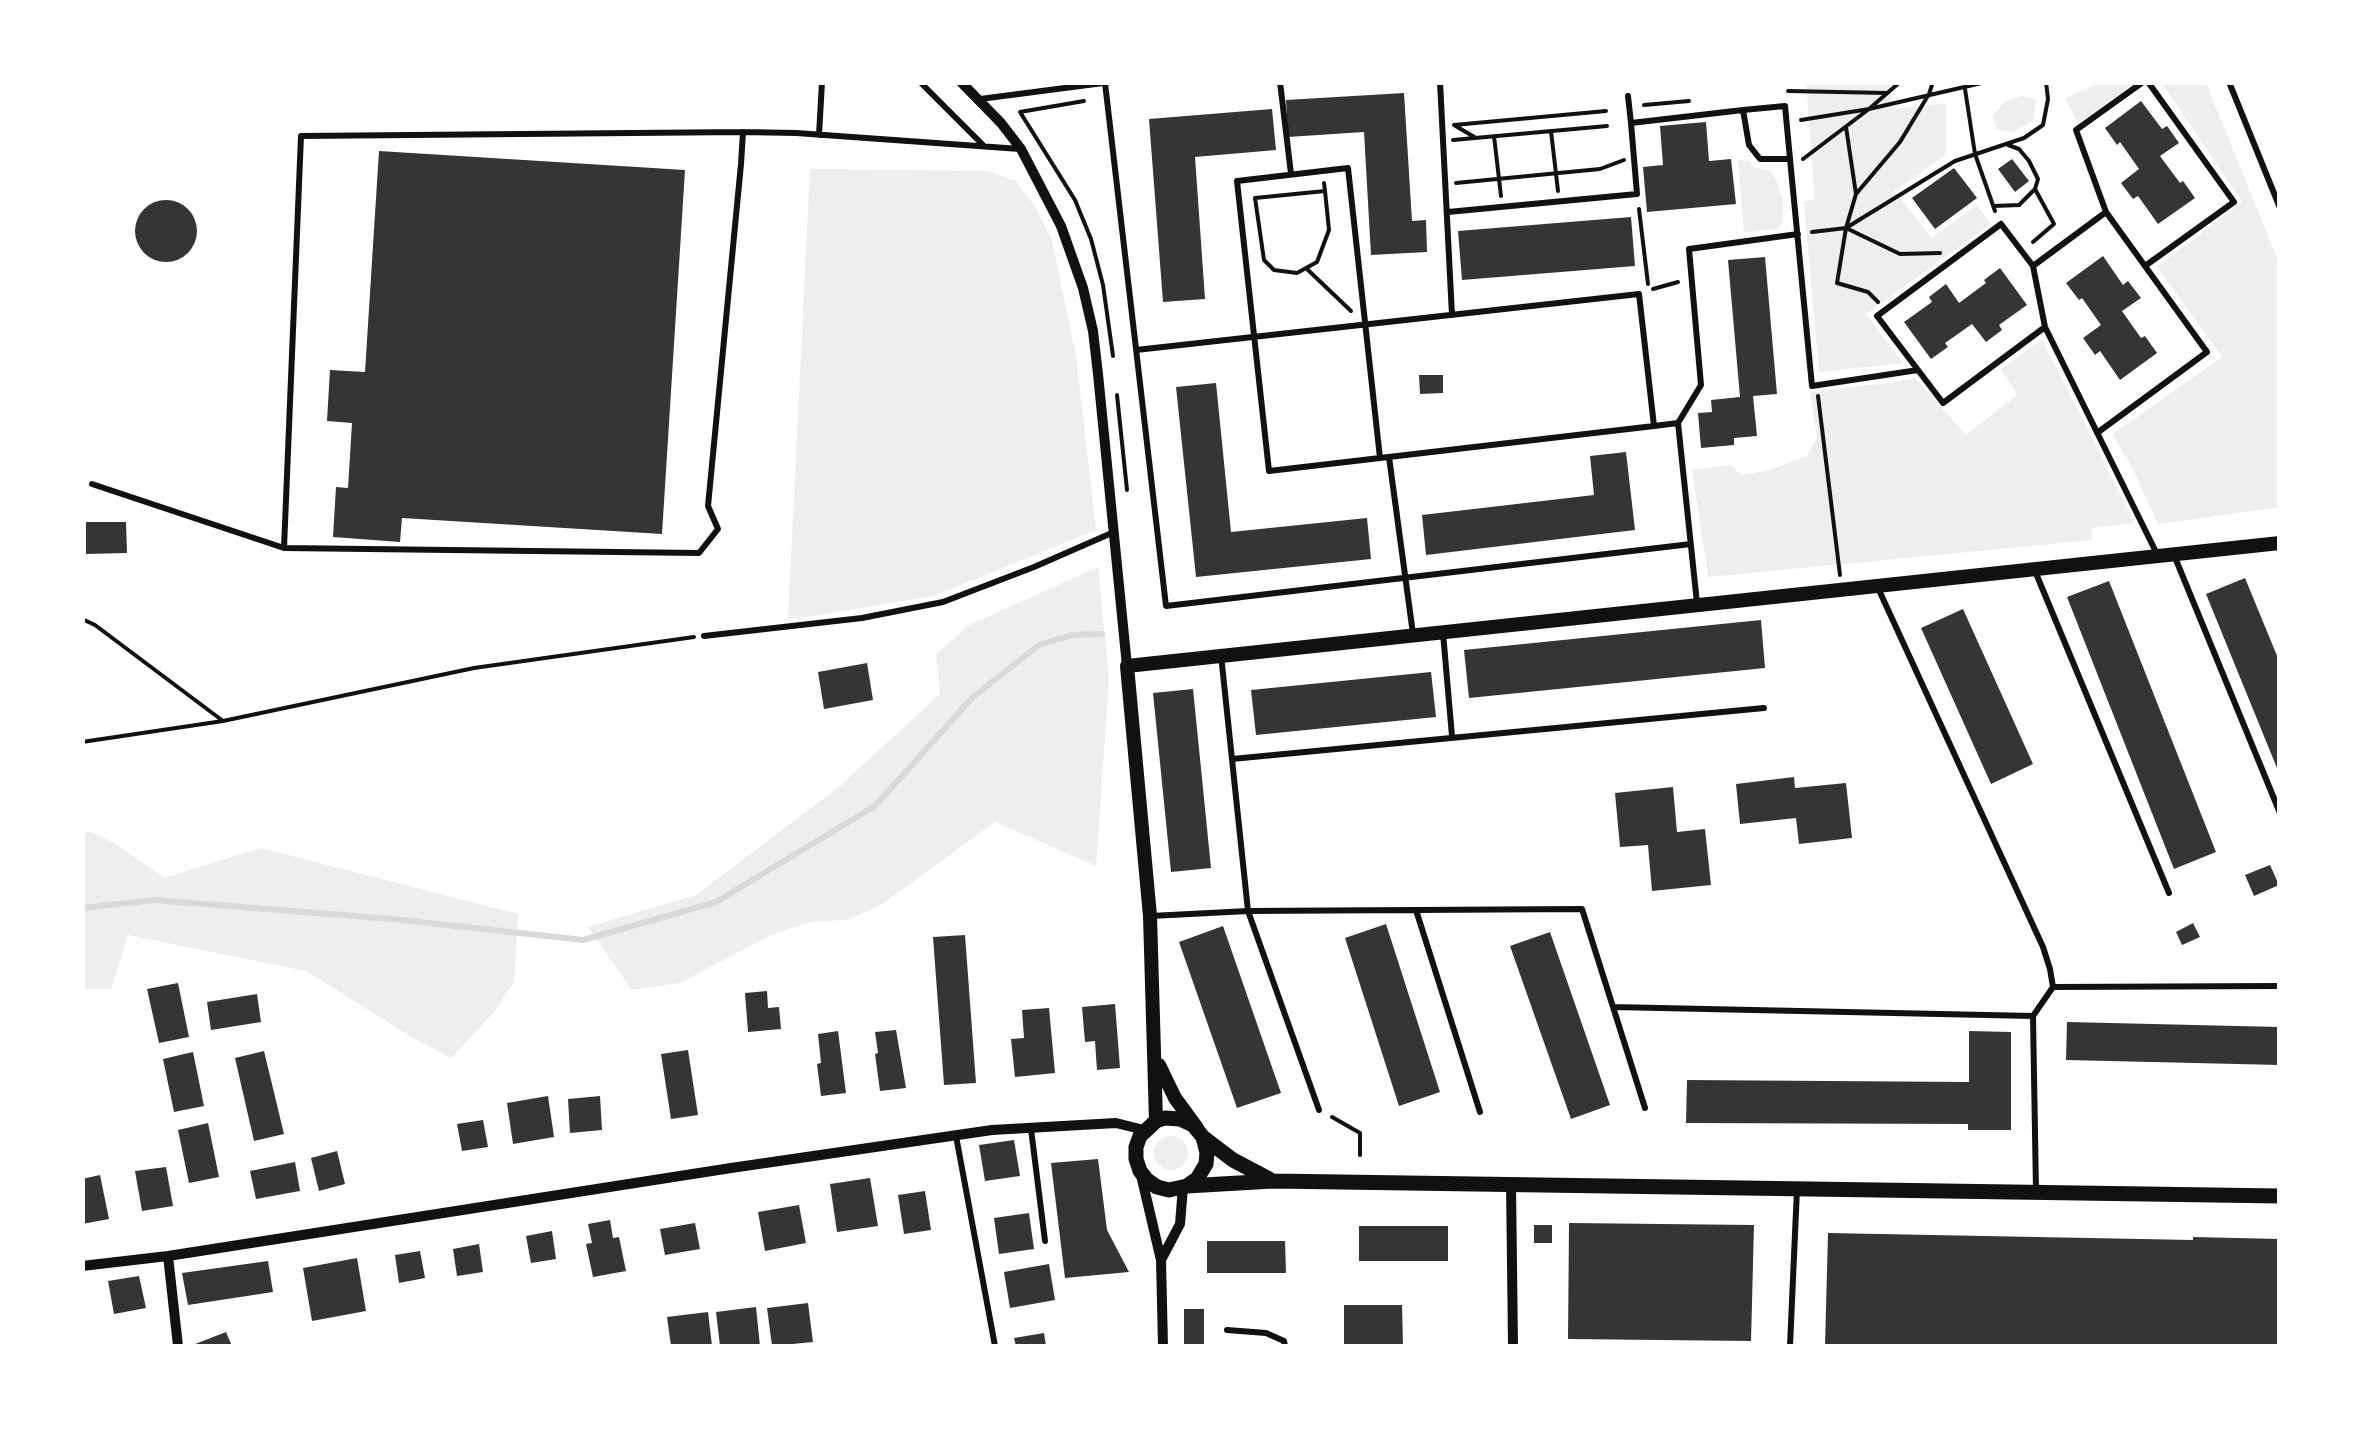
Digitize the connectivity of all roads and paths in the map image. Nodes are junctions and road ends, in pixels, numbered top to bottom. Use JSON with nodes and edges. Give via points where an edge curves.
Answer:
{"nodes":[{"id":1,"x":822,"y":82,"type":"edge"},
{"id":2,"x":920,"y":82,"type":"edge"},
{"id":3,"x":962,"y":82,"type":"edge"},
{"id":4,"x":1280,"y":82,"type":"edge"},
{"id":5,"x":1440,"y":82,"type":"edge"},
{"id":6,"x":1900,"y":82,"type":"edge"},
{"id":7,"x":1933,"y":82,"type":"edge"},
{"id":8,"x":1986,"y":82,"type":"edge"},
{"id":9,"x":2046,"y":82,"type":"edge"},
{"id":10,"x":2146,"y":82,"type":"edge"},
{"id":11,"x":2229,"y":82,"type":"edge"},
{"id":12,"x":1108,"y":83,"type":"edge"},
{"id":13,"x":1964,"y":88,"type":"junction"},
{"id":14,"x":1929,"y":94,"type":"junction"},
{"id":15,"x":1628,"y":96,"type":"dead end"},
{"id":16,"x":979,"y":99,"type":"junction"},
{"id":17,"x":1084,"y":102,"type":"dead end"},
{"id":18,"x":1869,"y":109,"type":"junction"},
{"id":19,"x":1743,"y":110,"type":"junction"},
{"id":20,"x":1606,"y":111,"type":"dead end"},
{"id":21,"x":1442,"y":117,"type":"junction"},
{"id":22,"x":1786,"y":122,"type":"junction"},
{"id":23,"x":1631,"y":123,"type":"junction"},
{"id":24,"x":1454,"y":125,"type":"junction"},
{"id":25,"x":1607,"y":126,"type":"dead end"},
{"id":26,"x":1846,"y":126,"type":"junction"},
{"id":27,"x":1551,"y":131,"type":"junction"},
{"id":28,"x":742,"y":132,"type":"junction"},
{"id":29,"x":819,"y":135,"type":"junction"},
{"id":30,"x":1494,"y":136,"type":"junction"},
{"id":31,"x":1476,"y":138,"type":"junction"},
{"id":32,"x":1444,"y":142,"type":"junction"},
{"id":33,"x":2004,"y":144,"type":"junction"},
{"id":34,"x":985,"y":147,"type":"junction"},
{"id":35,"x":1021,"y":149,"type":"junction"},
{"id":36,"x":1976,"y":154,"type":"junction"},
{"id":37,"x":1634,"y":156,"type":"junction"},
{"id":38,"x":1790,"y":158,"type":"junction"},
{"id":39,"x":1791,"y":168,"type":"junction"},
{"id":40,"x":1291,"y":174,"type":"junction"},
{"id":41,"x":1556,"y":174,"type":"junction"},
{"id":42,"x":1499,"y":179,"type":"junction"},
{"id":43,"x":1446,"y":184,"type":"junction"},
{"id":44,"x":2036,"y":189,"type":"junction"},
{"id":45,"x":1637,"y":194,"type":"junction"},
{"id":46,"x":1856,"y":194,"type":"junction"},
{"id":47,"x":1559,"y":202,"type":"junction"},
{"id":48,"x":1994,"y":206,"type":"junction"},
{"id":49,"x":1503,"y":207,"type":"junction"},
{"id":50,"x":2280,"y":208,"type":"edge"},
{"id":51,"x":1448,"y":212,"type":"junction"},
{"id":52,"x":2106,"y":212,"type":"junction"},
{"id":53,"x":2001,"y":224,"type":"junction"},
{"id":54,"x":1846,"y":228,"type":"junction"},
{"id":55,"x":1798,"y":234,"type":"junction"},
{"id":56,"x":2022,"y":251,"type":"junction"},
{"id":57,"x":1962,"y":253,"type":"junction"},
{"id":58,"x":2033,"y":266,"type":"junction"},
{"id":59,"x":2145,"y":266,"type":"junction"},
{"id":60,"x":1306,"y":268,"type":"junction"},
{"id":61,"x":1692,"y":278,"type":"junction"},
{"id":62,"x":1885,"y":309,"type":"junction"},
{"id":63,"x":1452,"y":315,"type":"junction"},
{"id":64,"x":1365,"y":324,"type":"junction"},
{"id":65,"x":2045,"y":327,"type":"junction"},
{"id":66,"x":1254,"y":337,"type":"junction"},
{"id":67,"x":1136,"y":350,"type":"junction"},
{"id":68,"x":1114,"y":361,"type":"dead end"},
{"id":69,"x":1918,"y":370,"type":"junction"},
{"id":70,"x":1816,"y":386,"type":"junction"},
{"id":71,"x":1118,"y":396,"type":"dead end"},
{"id":72,"x":1678,"y":424,"type":"junction"},
{"id":73,"x":1654,"y":426,"type":"junction"},
{"id":74,"x":2097,"y":433,"type":"junction"},
{"id":75,"x":1384,"y":458,"type":"junction"},
{"id":76,"x":92,"y":484,"type":"dead end"},
{"id":77,"x":1128,"y":505,"type":"dead end"},
{"id":78,"x":1114,"y":532,"type":"junction"},
{"id":79,"x":1691,"y":544,"type":"junction"},
{"id":80,"x":2280,"y":544,"type":"edge"},
{"id":81,"x":284,"y":548,"type":"junction"},
{"id":82,"x":2165,"y":554,"type":"junction"},
{"id":83,"x":2033,"y":568,"type":"junction"},
{"id":84,"x":1840,"y":574,"type":"dead end"},
{"id":85,"x":1405,"y":578,"type":"junction"},
{"id":86,"x":1876,"y":585,"type":"junction"},
{"id":87,"x":1697,"y":604,"type":"junction"},
{"id":88,"x":82,"y":619,"type":"edge"},
{"id":89,"x":1443,"y":633,"type":"junction"},
{"id":90,"x":704,"y":636,"type":"joint"},
{"id":91,"x":1413,"y":636,"type":"junction"},
{"id":92,"x":1221,"y":654,"type":"junction"},
{"id":93,"x":1126,"y":666,"type":"junction"},
{"id":94,"x":1764,"y":708,"type":"dead end"},
{"id":95,"x":223,"y":722,"type":"junction"},
{"id":96,"x":1452,"y":736,"type":"junction"},
{"id":97,"x":82,"y":742,"type":"edge"},
{"id":98,"x":1232,"y":759,"type":"junction"},
{"id":99,"x":2280,"y":813,"type":"edge"},
{"id":100,"x":2169,"y":893,"type":"dead end"},
{"id":101,"x":1416,"y":910,"type":"junction"},
{"id":102,"x":1248,"y":911,"type":"junction"},
{"id":103,"x":1150,"y":916,"type":"junction"},
{"id":104,"x":2280,"y":986,"type":"edge"},
{"id":105,"x":2053,"y":987,"type":"junction"},
{"id":106,"x":1612,"y":1007,"type":"junction"},
{"id":107,"x":2032,"y":1016,"type":"junction"},
{"id":108,"x":1154,"y":1050,"type":"junction"},
{"id":109,"x":1644,"y":1108,"type":"dead end"},
{"id":110,"x":1319,"y":1110,"type":"joint"},
{"id":111,"x":1480,"y":1112,"type":"dead end"},
{"id":112,"x":1150,"y":1126,"type":"junction"},
{"id":113,"x":1031,"y":1127,"type":"junction"},
{"id":114,"x":1200,"y":1133,"type":"junction"},
{"id":115,"x":956,"y":1134,"type":"junction"},
{"id":116,"x":1360,"y":1155,"type":"dead end"},
{"id":117,"x":1140,"y":1170,"type":"junction"},
{"id":118,"x":1273,"y":1181,"type":"junction"},
{"id":119,"x":1510,"y":1183,"type":"junction"},
{"id":120,"x":1185,"y":1187,"type":"junction"},
{"id":121,"x":1797,"y":1188,"type":"junction"},
{"id":122,"x":2036,"y":1192,"type":"junction"},
{"id":123,"x":2280,"y":1196,"type":"edge"},
{"id":124,"x":1046,"y":1242,"type":"dead end"},
{"id":125,"x":168,"y":1256,"type":"junction"},
{"id":126,"x":1162,"y":1260,"type":"junction"},
{"id":127,"x":82,"y":1266,"type":"edge"},
{"id":128,"x":1228,"y":1330,"type":"dead end"},
{"id":129,"x":178,"y":1346,"type":"edge"},
{"id":130,"x":995,"y":1346,"type":"edge"},
{"id":131,"x":1162,"y":1346,"type":"edge"},
{"id":132,"x":1284,"y":1346,"type":"edge"},
{"id":133,"x":1513,"y":1346,"type":"edge"},
{"id":134,"x":1790,"y":1346,"type":"edge"}],
"edges":[{"from":1,"to":29,"type":"lane"},
{"from":2,"to":34,"type":"lane"},
{"from":3,"to":16,"type":"street"},
{"from":4,"to":40,"type":"lane"},
{"from":5,"to":21,"type":"lane"},
{"from":6,"to":18,"type":"path"},
{"from":7,"to":14,"type":"path"},
{"from":8,"to":13,"type":"path"},
{"from":9,"to":33,"type":"path","via":[[2043,124]]},
{"from":10,"to":52,"type":"lane","via":[[2076,130]]},
{"from":10,"to":59,"type":"lane","via":[[2234,202]]},
{"from":11,"to":50,"type":"lane"},
{"from":12,"to":16,"type":"lane"},
{"from":12,"to":67,"type":"lane"},
{"from":13,"to":14,"type":"path"},
{"from":13,"to":36,"type":"path"},
{"from":14,"to":18,"type":"path"},
{"from":14,"to":46,"type":"path"},
{"from":15,"to":23,"type":"lane"},
{"from":16,"to":35,"type":"street"},
{"from":17,"to":68,"type":"path","via":[[1020,112],[1075,200],[1091,239]]},
{"from":18,"to":22,"type":"path"},
{"from":18,"to":26,"type":"path"},
{"from":19,"to":22,"type":"lane","via":[[1785,106]]},
{"from":19,"to":23,"type":"lane"},
{"from":19,"to":38,"type":"lane","via":[[1749,145],[1760,160]]},
{"from":20,"to":24,"type":"path"},
{"from":21,"to":24,"type":"path"},
{"from":21,"to":32,"type":"lane"},
{"from":22,"to":38,"type":"lane"},
{"from":23,"to":37,"type":"lane"},
{"from":24,"to":31,"type":"path"},
{"from":25,"to":27,"type":"path"},
{"from":26,"to":39,"type":"path"},
{"from":26,"to":46,"type":"path"},
{"from":27,"to":30,"type":"path"},
{"from":27,"to":41,"type":"path"},
{"from":28,"to":29,"type":"lane"},
{"from":28,"to":81,"type":"lane","via":[[708,506],[718,530],[699,553]]},
{"from":28,"to":81,"type":"lane","via":[[301,136]]},
{"from":29,"to":34,"type":"lane"},
{"from":30,"to":31,"type":"path"},
{"from":30,"to":42,"type":"path"},
{"from":31,"to":32,"type":"path"},
{"from":32,"to":43,"type":"lane"},
{"from":33,"to":36,"type":"path"},
{"from":33,"to":44,"type":"path","via":[[2029,160]]},
{"from":34,"to":35,"type":"lane"},
{"from":35,"to":78,"type":"street","via":[[1062,226],[1086,298]]},
{"from":36,"to":48,"type":"path"},
{"from":36,"to":54,"type":"path","via":[[1955,160]]},
{"from":37,"to":41,"type":"path","via":[[1600,169]]},
{"from":37,"to":45,"type":"lane"},
{"from":38,"to":39,"type":"lane"},
{"from":39,"to":55,"type":"lane"},
{"from":40,"to":64,"type":"lane","via":[[1348,168]]},
{"from":40,"to":66,"type":"lane","via":[[1237,181]]},
{"from":41,"to":42,"type":"path"},
{"from":41,"to":47,"type":"path"},
{"from":42,"to":43,"type":"path"},
{"from":42,"to":49,"type":"path"},
{"from":43,"to":51,"type":"lane"},
{"from":44,"to":48,"type":"path","via":[[2019,205]]},
{"from":44,"to":56,"type":"path","via":[[2054,224]]},
{"from":45,"to":47,"type":"lane"},
{"from":45,"to":61,"type":"path","via":[[1649,291]]},
{"from":46,"to":54,"type":"path"},
{"from":47,"to":49,"type":"lane"},
{"from":48,"to":53,"type":"path"},
{"from":49,"to":51,"type":"lane"},
{"from":51,"to":63,"type":"lane"},
{"from":52,"to":58,"type":"lane"},
{"from":52,"to":59,"type":"lane"},
{"from":53,"to":56,"type":"lane"},
{"from":53,"to":57,"type":"lane"},
{"from":54,"to":55,"type":"path"},
{"from":54,"to":57,"type":"path","via":[[1900,254]]},
{"from":54,"to":62,"type":"path","via":[[1837,283],[1868,292]]},
{"from":55,"to":61,"type":"lane","via":[[1689,249]]},
{"from":55,"to":70,"type":"lane"},
{"from":56,"to":58,"type":"lane"},
{"from":57,"to":62,"type":"lane"},
{"from":58,"to":65,"type":"lane"},
{"from":59,"to":74,"type":"lane","via":[[2207,352]]},
{"from":60,"to":60,"type":"path","via":[[1274,270],[1264,260],[1255,198],[1325,192],[1328,230],[1317,262]]},
{"from":60,"to":64,"type":"path"},
{"from":61,"to":72,"type":"lane","via":[[1702,385]]},
{"from":62,"to":69,"type":"lane","via":[[1876,316]]},
{"from":63,"to":64,"type":"lane"},
{"from":63,"to":73,"type":"lane","via":[[1639,294]]},
{"from":64,"to":66,"type":"lane"},
{"from":64,"to":75,"type":"lane"},
{"from":65,"to":69,"type":"lane","via":[[1942,403]]},
{"from":65,"to":74,"type":"lane"},
{"from":66,"to":67,"type":"lane"},
{"from":66,"to":75,"type":"lane","via":[[1269,471]]},
{"from":67,"to":85,"type":"lane","via":[[1166,606]]},
{"from":69,"to":70,"type":"lane"},
{"from":70,"to":84,"type":"path"},
{"from":71,"to":77,"type":"path"},
{"from":72,"to":73,"type":"lane"},
{"from":72,"to":79,"type":"lane"},
{"from":73,"to":75,"type":"lane"},
{"from":74,"to":82,"type":"lane"},
{"from":75,"to":85,"type":"lane"},
{"from":76,"to":81,"type":"lane"},
{"from":78,"to":90,"type":"lane","via":[[943,602]]},
{"from":78,"to":93,"type":"street"},
{"from":79,"to":85,"type":"lane"},
{"from":79,"to":87,"type":"lane"},
{"from":80,"to":82,"type":"street"},
{"from":82,"to":83,"type":"street"},
{"from":82,"to":99,"type":"lane"},
{"from":83,"to":86,"type":"street"},
{"from":83,"to":100,"type":"lane"},
{"from":85,"to":91,"type":"lane"},
{"from":86,"to":87,"type":"street"},
{"from":86,"to":105,"type":"lane","via":[[2043,947]]},
{"from":87,"to":89,"type":"street"},
{"from":88,"to":95,"type":"path"},
{"from":89,"to":91,"type":"street"},
{"from":89,"to":96,"type":"lane"},
{"from":90,"to":95,"type":"path","via":[[474,668]]},
{"from":91,"to":92,"type":"street"},
{"from":92,"to":93,"type":"street"},
{"from":92,"to":98,"type":"lane"},
{"from":93,"to":103,"type":"street"},
{"from":94,"to":96,"type":"lane"},
{"from":95,"to":97,"type":"path"},
{"from":96,"to":98,"type":"lane"},
{"from":98,"to":102,"type":"lane"},
{"from":101,"to":102,"type":"lane"},
{"from":101,"to":106,"type":"lane","via":[[1582,910]]},
{"from":101,"to":111,"type":"lane"},
{"from":102,"to":103,"type":"lane"},
{"from":102,"to":110,"type":"lane"},
{"from":103,"to":108,"type":"street"},
{"from":104,"to":105,"type":"lane"},
{"from":105,"to":107,"type":"lane"},
{"from":106,"to":107,"type":"lane"},
{"from":106,"to":109,"type":"lane"},
{"from":107,"to":122,"type":"lane"},
{"from":108,"to":112,"type":"street"},
{"from":108,"to":114,"type":"street","via":[[1162,1075]]},
{"from":110,"to":116,"type":"path","via":[[1360,1132]]},
{"from":112,"to":113,"type":"street"},
{"from":112,"to":114,"type":"main road","via":[[1180,1119]]},
{"from":112,"to":117,"type":"main road","via":[[1135,1153]]},
{"from":113,"to":115,"type":"street"},
{"from":113,"to":124,"type":"lane"},
{"from":114,"to":118,"type":"main road"},
{"from":114,"to":120,"type":"main road","via":[[1206,1164]]},
{"from":115,"to":125,"type":"street"},
{"from":115,"to":130,"type":"lane"},
{"from":117,"to":120,"type":"main road","via":[[1157,1187]]},
{"from":117,"to":126,"type":"street"},
{"from":118,"to":119,"type":"main road"},
{"from":118,"to":120,"type":"main road"},
{"from":119,"to":121,"type":"main road"},
{"from":119,"to":133,"type":"street"},
{"from":120,"to":126,"type":"street","via":[[1180,1224]]},
{"from":121,"to":122,"type":"main road"},
{"from":121,"to":134,"type":"lane"},
{"from":122,"to":123,"type":"main road"},
{"from":125,"to":127,"type":"street"},
{"from":125,"to":129,"type":"street"},
{"from":126,"to":131,"type":"street"},
{"from":128,"to":132,"type":"lane","via":[[1266,1333]]}]}
